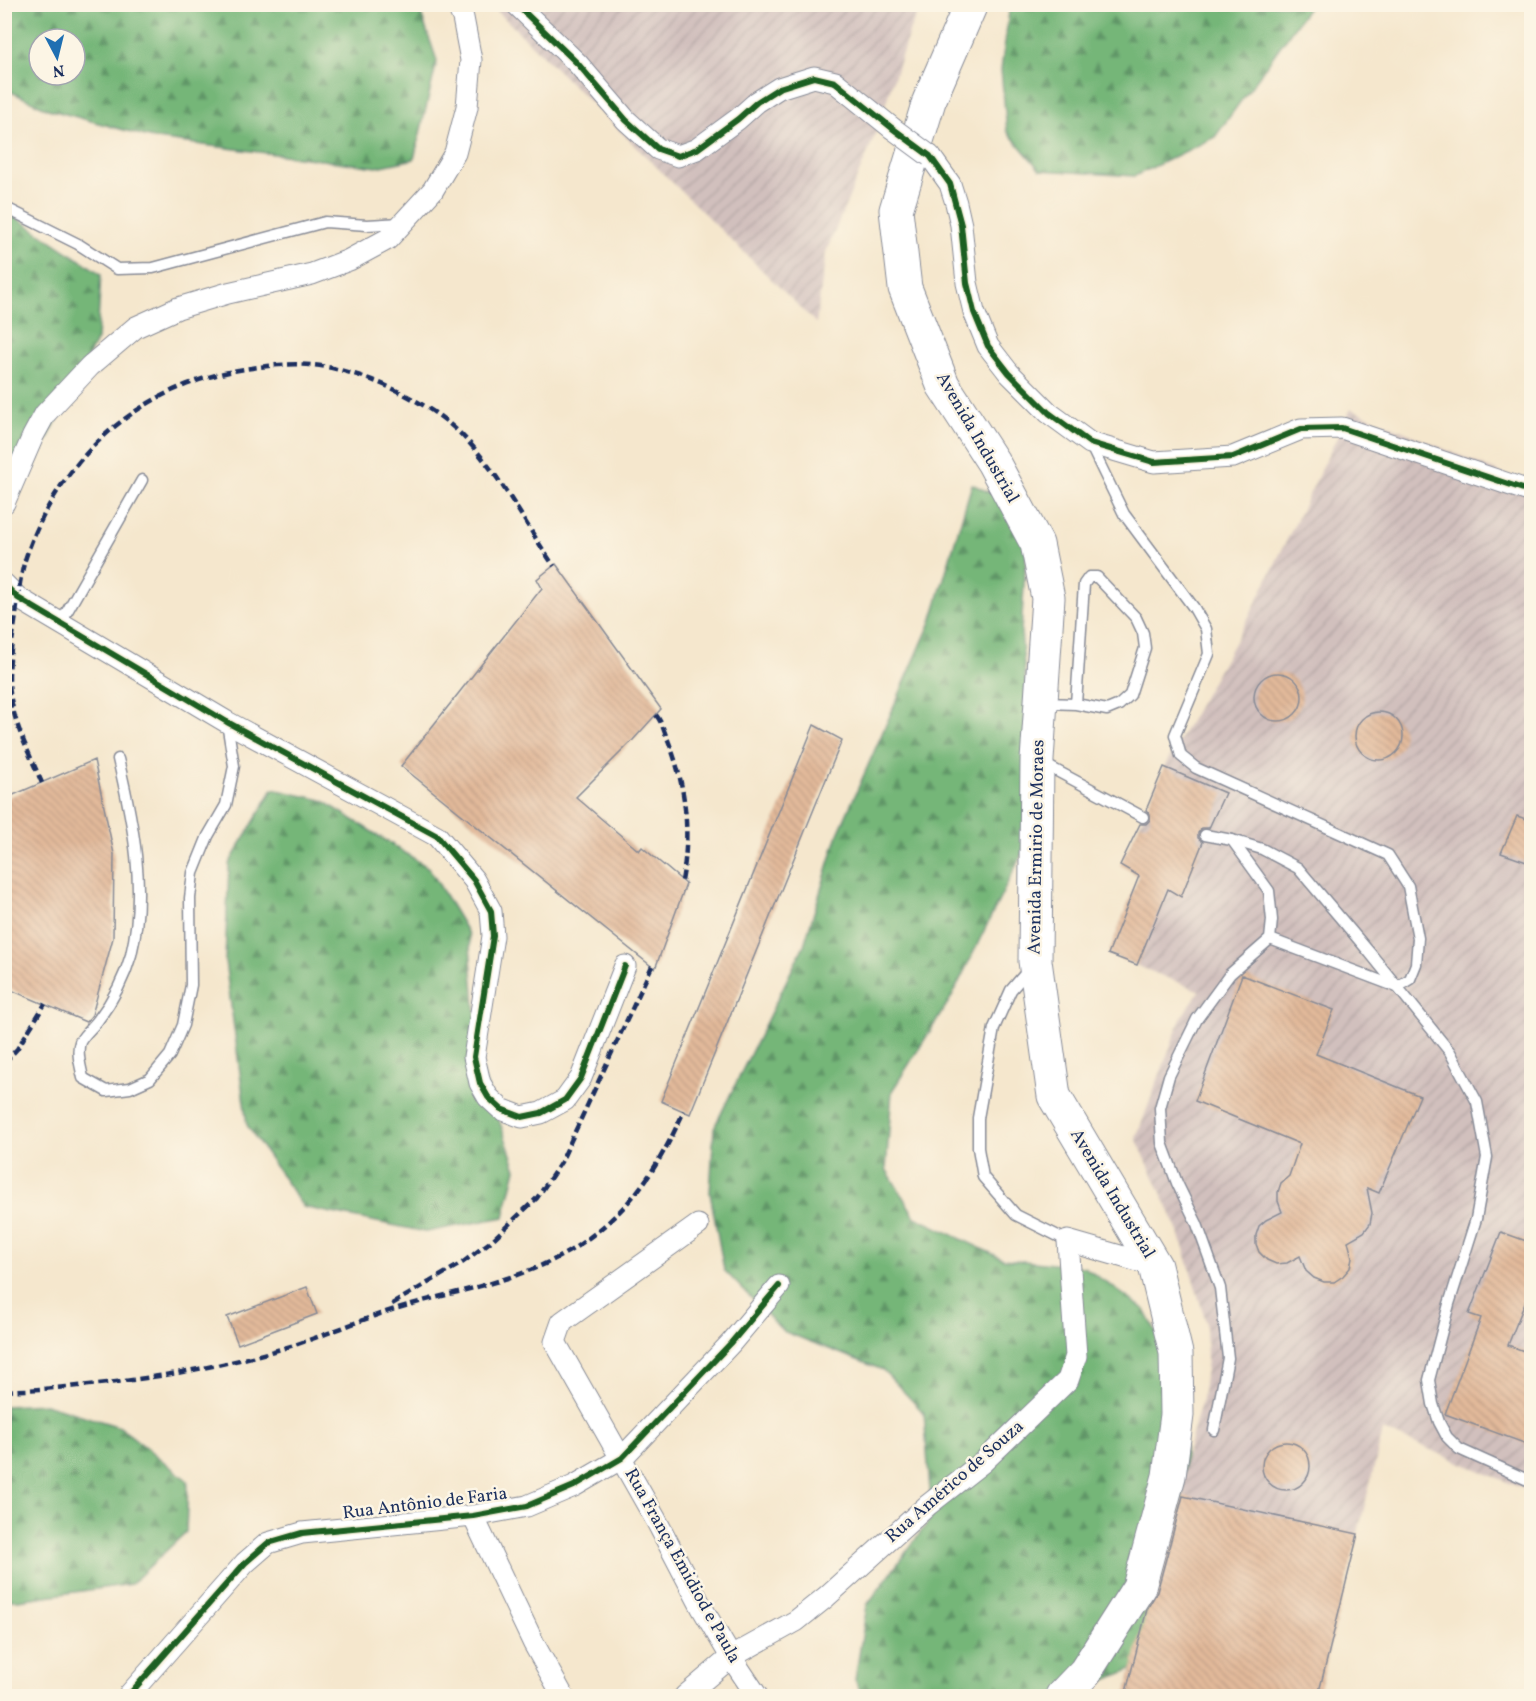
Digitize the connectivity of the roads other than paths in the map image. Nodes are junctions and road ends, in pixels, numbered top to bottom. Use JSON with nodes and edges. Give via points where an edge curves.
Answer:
{"nodes":[{"id":1,"x":457,"y":4,"type":"edge"},
{"id":2,"x":516,"y":4,"type":"edge"},
{"id":3,"x":971,"y":4,"type":"edge"},
{"id":4,"x":4,"y":207,"type":"edge"},
{"id":5,"x":402,"y":223,"type":"junction"},
{"id":6,"x":1090,"y":443,"type":"junction"},
{"id":7,"x":142,"y":480,"type":"dead end"},
{"id":8,"x":1532,"y":492,"type":"edge"},
{"id":9,"x":4,"y":503,"type":"edge"},
{"id":10,"x":4,"y":584,"type":"edge"},
{"id":11,"x":1048,"y":598,"type":"joint"},
{"id":12,"x":61,"y":622,"type":"junction"},
{"id":13,"x":1041,"y":702,"type":"junction"},
{"id":14,"x":1076,"y":704,"type":"junction"},
{"id":15,"x":226,"y":722,"type":"junction"},
{"id":16,"x":118,"y":759,"type":"dead end"},
{"id":17,"x":1037,"y":760,"type":"junction"},
{"id":18,"x":1143,"y":817,"type":"dead end"},
{"id":19,"x":1205,"y":835,"type":"dead end"},
{"id":20,"x":1232,"y":840,"type":"junction"},
{"id":21,"x":1270,"y":939,"type":"junction"},
{"id":22,"x":1035,"y":961,"type":"junction"},
{"id":23,"x":625,"y":966,"type":"dead end"},
{"id":24,"x":1397,"y":987,"type":"junction"},
{"id":25,"x":1054,"y":1096,"type":"joint"},
{"id":26,"x":698,"y":1225,"type":"dead end"},
{"id":27,"x":1068,"y":1241,"type":"junction"},
{"id":28,"x":1155,"y":1266,"type":"junction"},
{"id":29,"x":779,"y":1286,"type":"dead end"},
{"id":30,"x":1215,"y":1430,"type":"dead end"},
{"id":31,"x":622,"y":1458,"type":"junction"},
{"id":32,"x":1532,"y":1482,"type":"edge"},
{"id":33,"x":472,"y":1515,"type":"junction"},
{"id":34,"x":731,"y":1658,"type":"junction"},
{"id":35,"x":128,"y":1696,"type":"edge"},
{"id":36,"x":563,"y":1696,"type":"edge"},
{"id":37,"x":685,"y":1696,"type":"edge"},
{"id":38,"x":758,"y":1696,"type":"edge"},
{"id":39,"x":1062,"y":1696,"type":"edge"}],
"edges":[{"from":1,"to":5,"type":"street","via":[[471,60],[466,107],[454,153],[433,190]]},
{"from":2,"to":6,"type":"street","bridge":true,"via":[[578,64],[626,120],[658,149],[678,156],[697,149],[779,88],[814,77],[835,82],[930,156],[950,184],[961,225],[967,283],[988,346],[1049,413]]},
{"from":3,"to":11,"type":"main road","name":"Avenida Industrial","via":[[929,101],[896,210],[905,288],[943,385],[993,462],[1037,544]]},
{"from":4,"to":5,"type":"lane","via":[[117,268],[153,268],[325,222]]},
{"from":5,"to":9,"type":"street","via":[[388,238],[349,260],[312,274],[178,308],[136,327],[90,366],[45,414]]},
{"from":6,"to":8,"type":"street","via":[[1154,462],[1233,457],[1300,429],[1342,428]]},
{"from":6,"to":24,"type":"lane","via":[[1124,514],[1206,629],[1209,654],[1175,735],[1181,756],[1196,768],[1388,855],[1408,886],[1418,938],[1416,964],[1410,979]]},
{"from":7,"to":12,"type":"lane"},
{"from":10,"to":12,"type":"street","via":[[18,598]]},
{"from":11,"to":13,"type":"main road","name":"Avenida Ermirio de Moraes"},
{"from":12,"to":15,"type":"street"},
{"from":13,"to":14,"type":"lane"},
{"from":13,"to":17,"type":"main road","name":"Avenida Ermirio de Moraes"},
{"from":14,"to":14,"type":"lane","via":[[1107,710],[1119,705],[1130,695],[1145,648],[1136,618],[1097,577],[1089,577],[1084,584]]},
{"from":15,"to":16,"type":"lane","via":[[234,766],[226,805],[193,873],[191,986],[183,1025],[170,1055],[150,1079],[130,1088],[106,1091],[83,1078],[79,1059],[80,1042],[123,980],[136,916],[136,855]]},
{"from":15,"to":23,"type":"street","via":[[437,836],[474,880],[491,911],[493,936],[474,1057],[480,1083],[501,1109],[522,1117],[541,1113],[565,1100],[581,1078]]},
{"from":17,"to":18,"type":"lane"},
{"from":17,"to":22,"type":"main road","name":"Avenida Ermirio de Moraes"},
{"from":19,"to":20,"type":"lane"},
{"from":20,"to":21,"type":"lane","via":[[1269,891]]},
{"from":20,"to":24,"type":"lane","via":[[1262,849],[1298,868]]},
{"from":21,"to":24,"type":"lane"},
{"from":21,"to":30,"type":"lane","via":[[1230,974],[1197,1019],[1169,1076],[1160,1108],[1162,1143],[1220,1288],[1228,1358]]},
{"from":22,"to":25,"type":"main road","name":"Avenida Ermirio de Moraes"},
{"from":22,"to":27,"type":"lane","via":[[1011,990],[994,1028],[978,1118],[978,1148],[983,1177],[1016,1215]]},
{"from":24,"to":32,"type":"lane","via":[[1450,1052],[1477,1102],[1486,1157],[1476,1219],[1429,1380],[1433,1404],[1447,1437],[1459,1449]]},
{"from":25,"to":28,"type":"main road","name":"Avenida Industrial"},
{"from":26,"to":31,"type":"street","name":"Rua França Emidiod e Paula","via":[[561,1322],[555,1342]]},
{"from":27,"to":28,"type":"street"},
{"from":27,"to":34,"type":"street","name":"Rua Américo de Souza","via":[[1076,1356],[1068,1380],[983,1462],[928,1505],[826,1597],[796,1621]]},
{"from":28,"to":39,"type":"main road","name":"Avenida Industrial","via":[[1176,1353],[1177,1415],[1169,1476],[1139,1587],[1084,1672]]},
{"from":29,"to":31,"type":"street","name":"Rua Antônio de Faria"},
{"from":31,"to":33,"type":"street","name":"Rua Antônio de Faria","via":[[574,1486],[527,1506]]},
{"from":31,"to":34,"type":"street","name":"Rua França Emidiod e Paula"},
{"from":33,"to":35,"type":"street","name":"Rua Antônio de Faria","via":[[302,1533],[268,1543],[245,1563]]},
{"from":33,"to":36,"type":"street"},
{"from":34,"to":37,"type":"street","name":"Rua Américo de Souza"},
{"from":34,"to":38,"type":"street","name":"Rua França Emidiod e Paula"}]}
